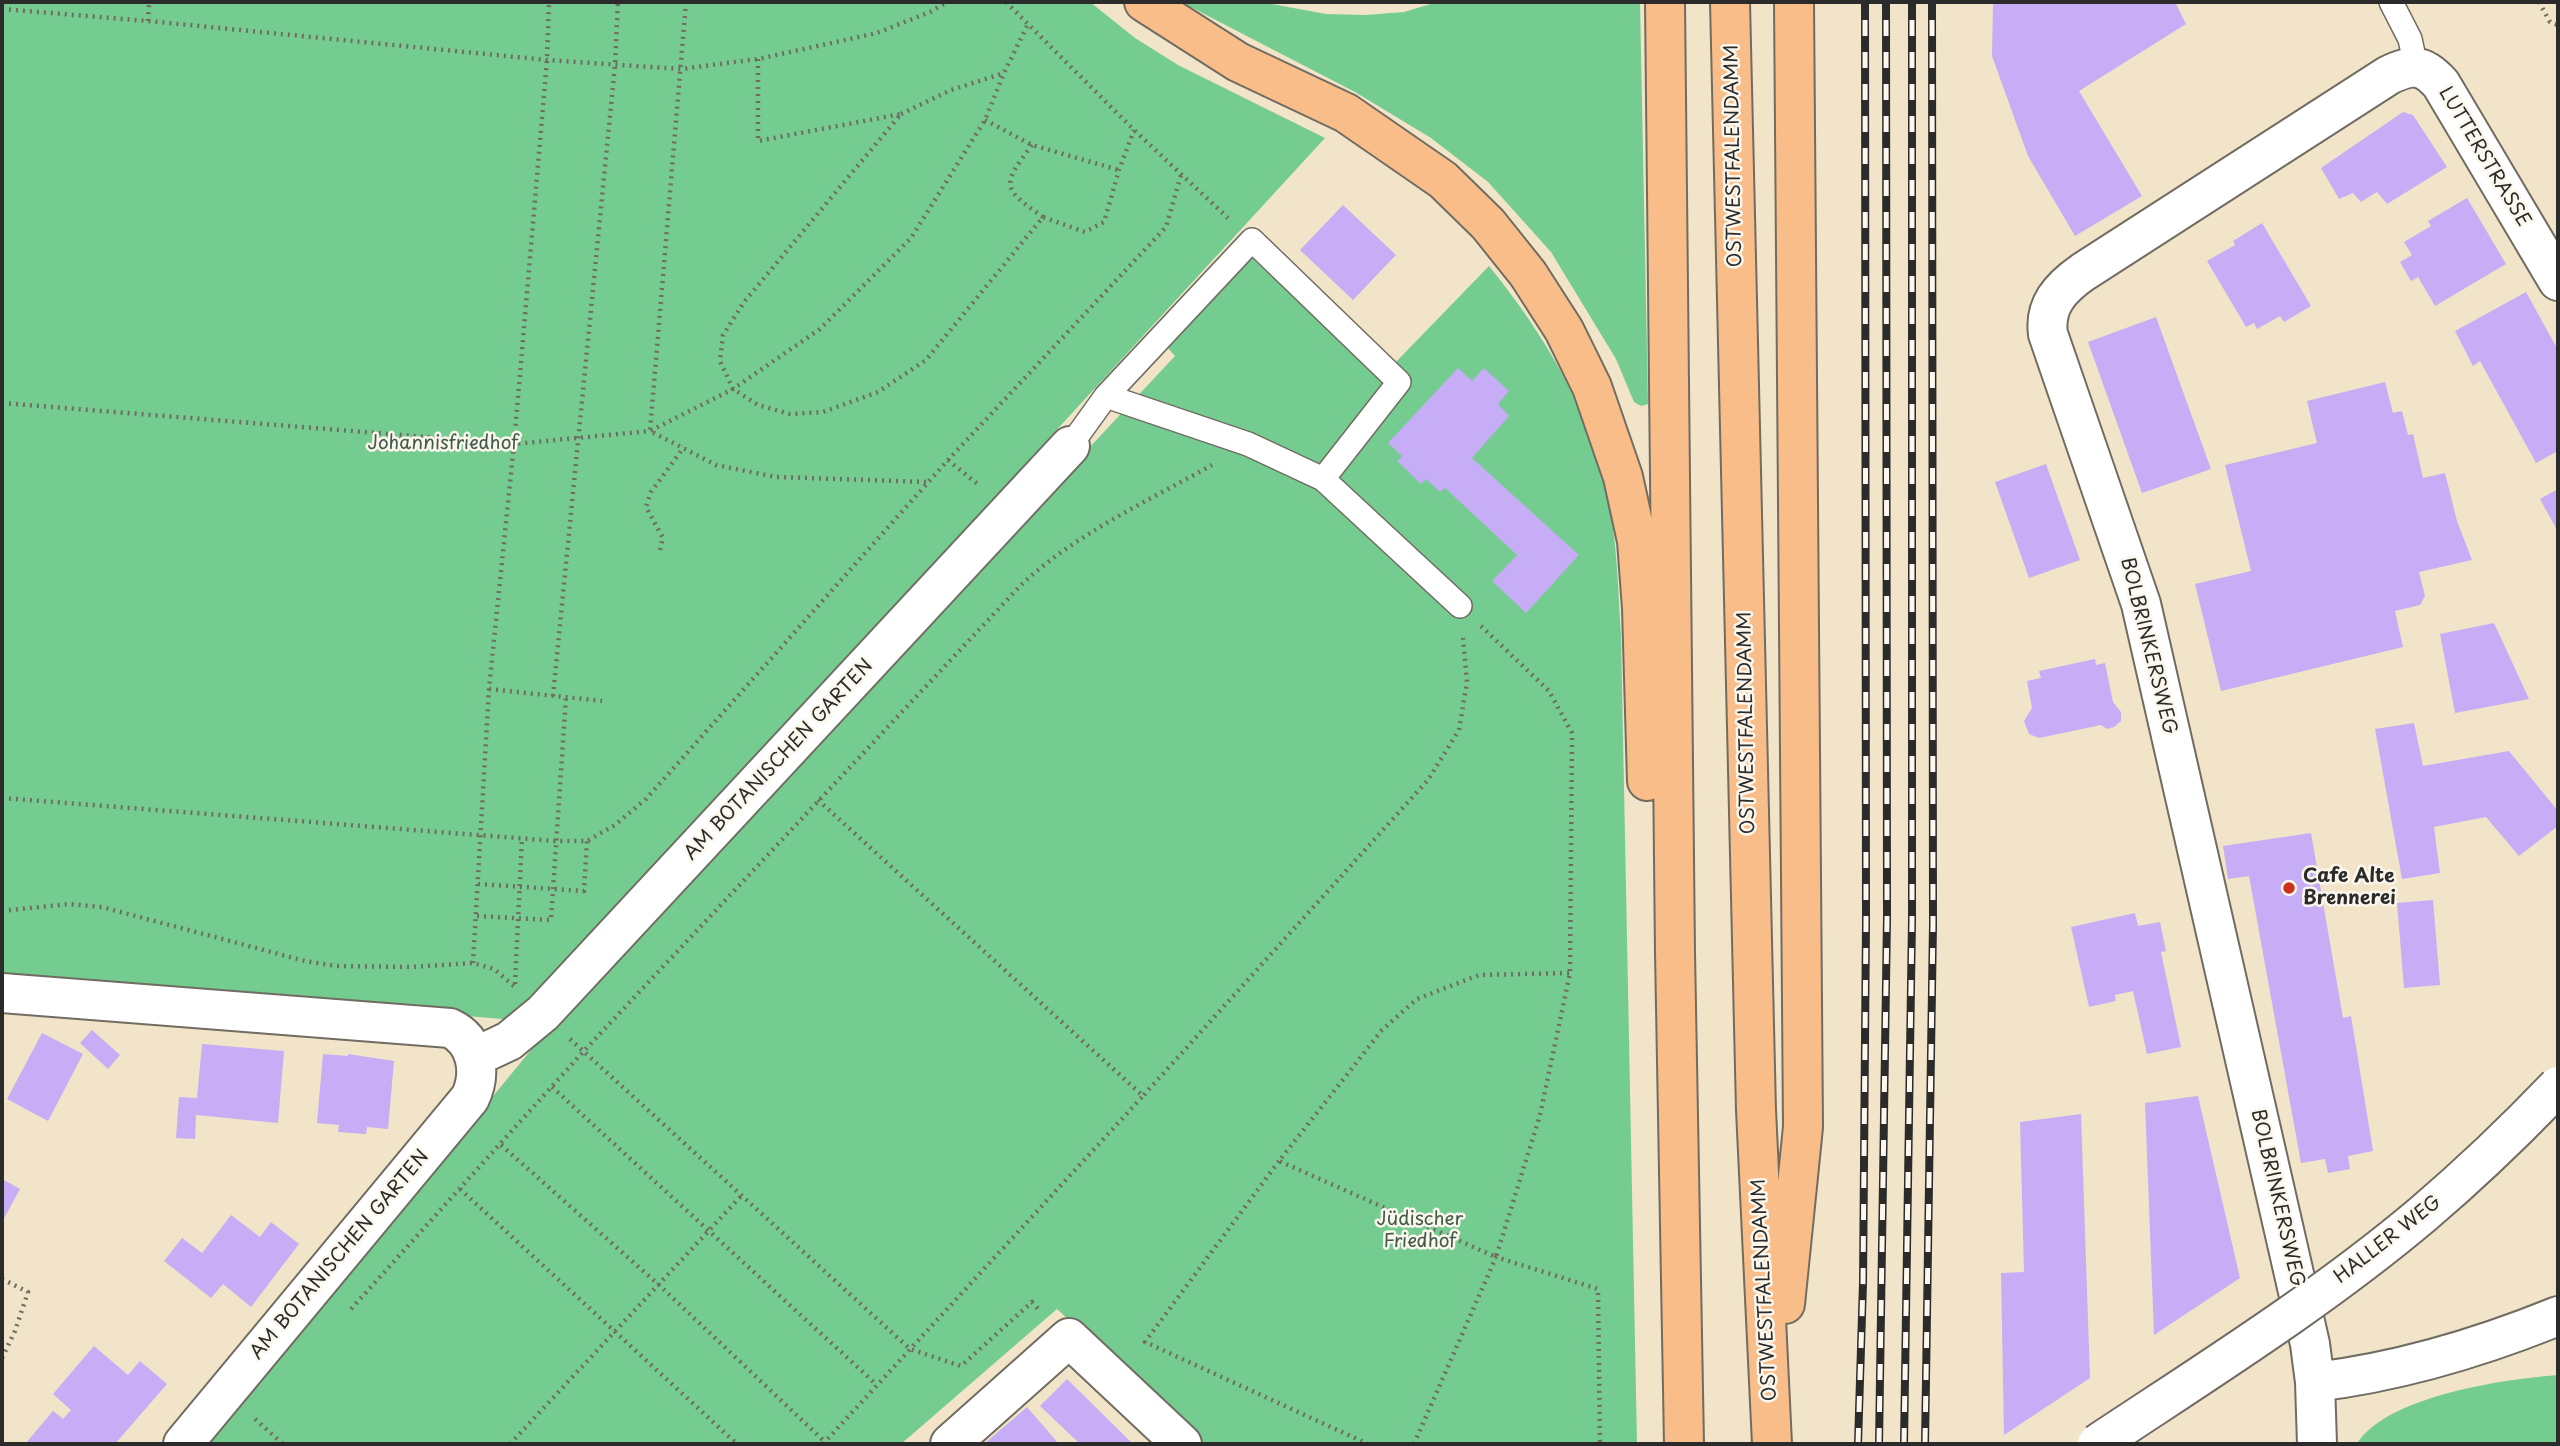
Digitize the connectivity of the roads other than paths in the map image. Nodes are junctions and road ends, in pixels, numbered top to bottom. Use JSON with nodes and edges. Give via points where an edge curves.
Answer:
{"nodes":[{"id":1,"x":1144,"y":2,"type":"edge"},
{"id":2,"x":1665,"y":2,"type":"edge"},
{"id":3,"x":1730,"y":2,"type":"edge"},
{"id":4,"x":1794,"y":2,"type":"edge"},
{"id":5,"x":2391,"y":2,"type":"edge"},
{"id":6,"x":2416,"y":67,"type":"junction"},
{"id":7,"x":2558,"y":281,"type":"edge"},
{"id":8,"x":1106,"y":396,"type":"junction"},
{"id":9,"x":1070,"y":446,"type":"joint"},
{"id":10,"x":1322,"y":479,"type":"junction"},
{"id":11,"x":1460,"y":606,"type":"road end"},
{"id":12,"x":1675,"y":952,"type":"junction"},
{"id":13,"x":2,"y":993,"type":"edge"},
{"id":14,"x":475,"y":1057,"type":"junction"},
{"id":15,"x":2558,"y":1086,"type":"edge"},
{"id":16,"x":2558,"y":1316,"type":"edge"},
{"id":17,"x":2315,"y":1382,"type":"junction"},
{"id":18,"x":1772,"y":1440,"type":"edge"},
{"id":19,"x":183,"y":1444,"type":"edge"},
{"id":20,"x":950,"y":1444,"type":"edge"},
{"id":21,"x":1182,"y":1444,"type":"edge"},
{"id":22,"x":1684,"y":1444,"type":"edge"},
{"id":23,"x":2097,"y":1444,"type":"edge"},
{"id":24,"x":2317,"y":1444,"type":"edge"}],
"edges":[{"from":1,"to":12,"type":"highway","via":[[1238,62],[1346,113],[1443,180],[1488,224],[1564,330],[1592,387],[1623,477],[1637,541],[1648,842]]},
{"from":2,"to":12,"type":"highway"},
{"from":3,"to":18,"type":"highway","name":"OSTWESTFALENDAMM","via":[[1756,1110]]},
{"from":4,"to":18,"type":"highway","via":[[1802,1127]]},
{"from":5,"to":6,"type":"lane","via":[[2410,39]]},
{"from":6,"to":7,"type":"street","name":"LUTTERSTRASSE","via":[[2430,72],[2441,84]]},
{"from":6,"to":17,"type":"street","name":"BOLBRINKERSWEG","via":[[2389,75],[2083,272],[2053,301],[2046,322],[2141,604]]},
{"from":8,"to":9,"type":"lane"},
{"from":8,"to":10,"type":"lane","via":[[1248,444]]},
{"from":8,"to":10,"type":"lane","via":[[1252,240],[1399,382]]},
{"from":9,"to":14,"type":"street","name":"AM BOTANISCHEN GARTEN","via":[[543,1013],[509,1041]]},
{"from":10,"to":11,"type":"lane"},
{"from":12,"to":22,"type":"highway"},
{"from":13,"to":14,"type":"street","via":[[450,1028],[468,1041]]},
{"from":14,"to":19,"type":"street","name":"AM BOTANISCHEN GARTEN","via":[[476,1087],[470,1098]]},
{"from":15,"to":23,"type":"street","name":"HALLER WEG","bridge":true,"via":[[2422,1215],[2281,1321]]},
{"from":16,"to":17,"type":"street","via":[[2434,1359],[2368,1376]]},
{"from":17,"to":24,"type":"street","name":"BOLBRINKERSWEG"},
{"from":20,"to":21,"type":"street","via":[[1069,1338]]}]}
